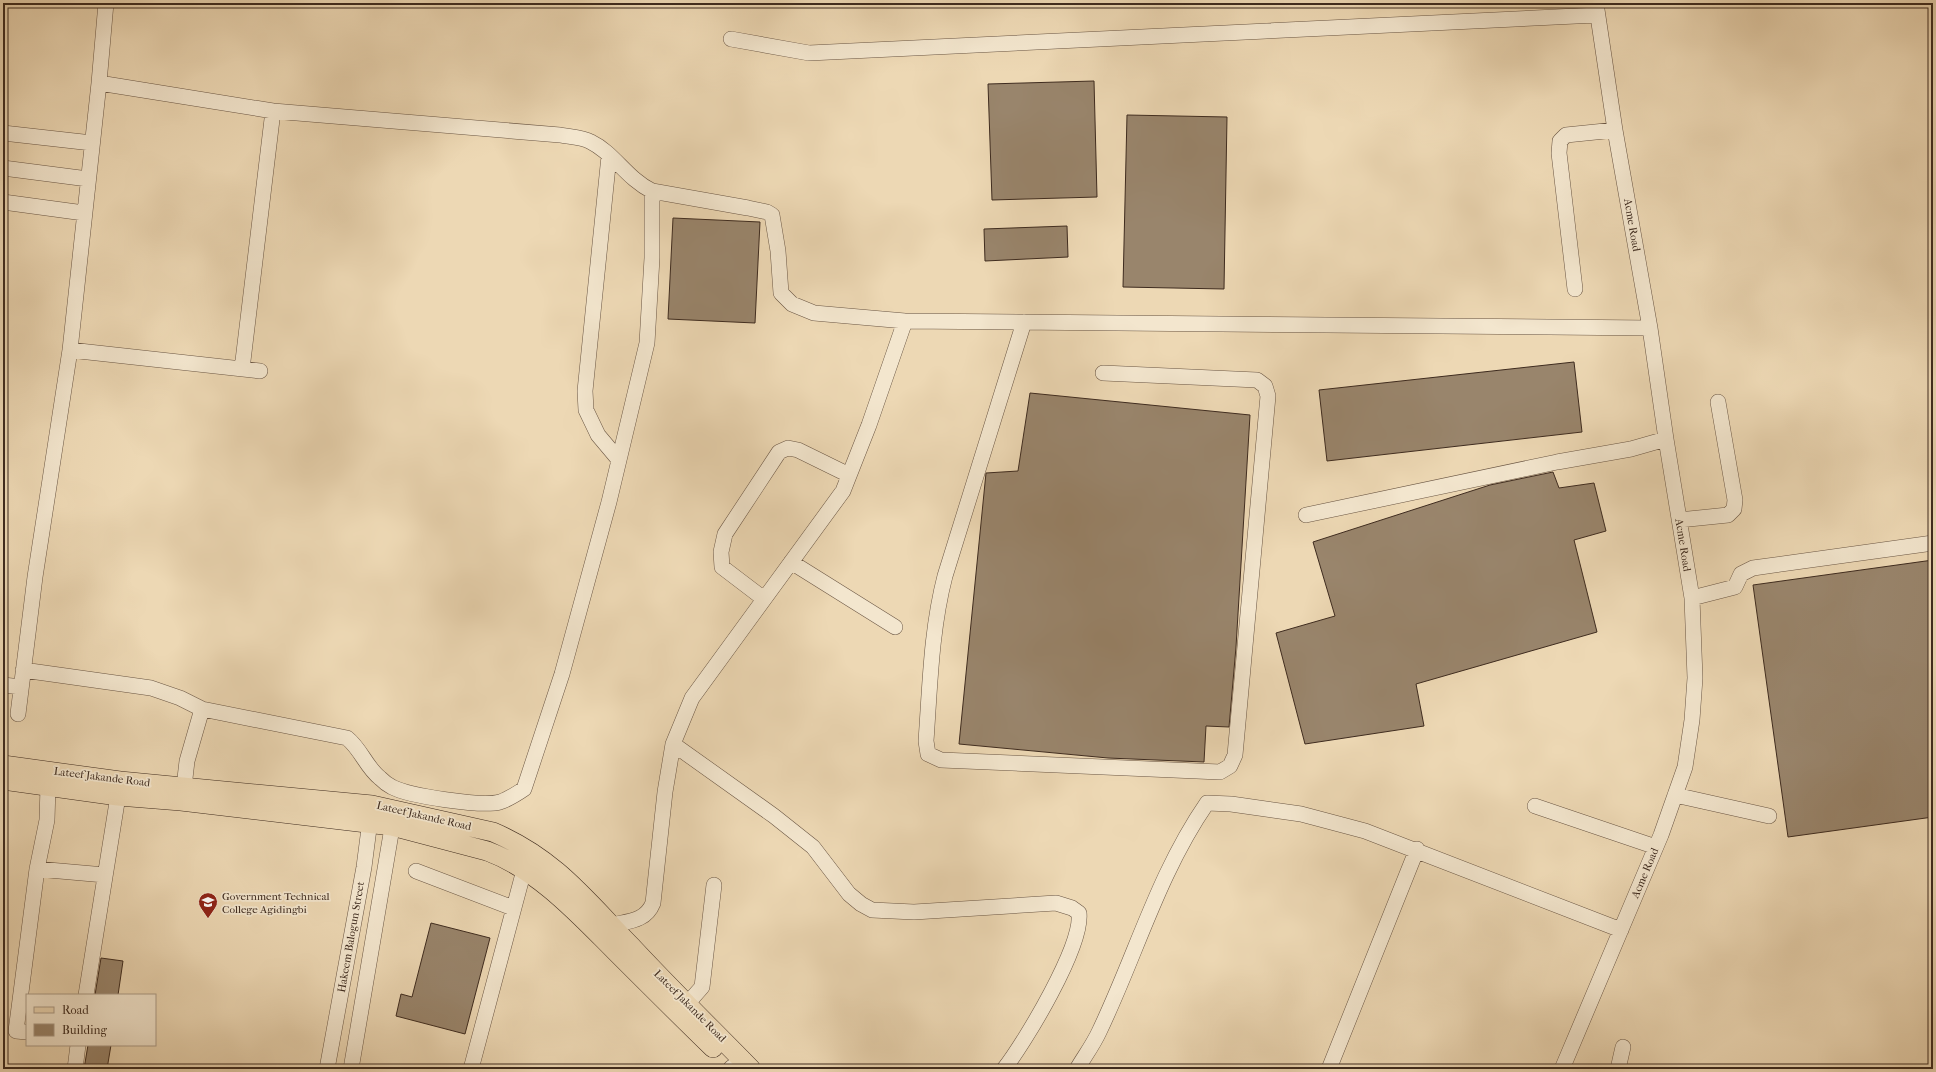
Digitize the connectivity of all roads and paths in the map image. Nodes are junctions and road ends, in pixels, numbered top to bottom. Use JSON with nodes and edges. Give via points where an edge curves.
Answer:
{"nodes":[{"id":1,"x":106,"y":3,"type":"edge"},
{"id":2,"x":1596,"y":9,"type":"edge"},
{"id":3,"x":731,"y":39,"type":"dead end"},
{"id":4,"x":99,"y":83,"type":"junction"},
{"id":5,"x":273,"y":110,"type":"junction"},
{"id":6,"x":1615,"y":130,"type":"junction"},
{"id":7,"x":3,"y":133,"type":"edge"},
{"id":8,"x":92,"y":143,"type":"junction"},
{"id":9,"x":609,"y":156,"type":"junction"},
{"id":10,"x":3,"y":168,"type":"edge"},
{"id":11,"x":88,"y":179,"type":"junction"},
{"id":12,"x":652,"y":191,"type":"junction"},
{"id":13,"x":3,"y":202,"type":"edge"},
{"id":14,"x":84,"y":213,"type":"junction"},
{"id":15,"x":1575,"y":289,"type":"dead end"},
{"id":16,"x":905,"y":320,"type":"junction"},
{"id":17,"x":1024,"y":322,"type":"junction"},
{"id":18,"x":1650,"y":328,"type":"junction"},
{"id":19,"x":70,"y":350,"type":"junction"},
{"id":20,"x":242,"y":369,"type":"junction"},
{"id":21,"x":260,"y":371,"type":"dead end"},
{"id":22,"x":1103,"y":373,"type":"dead end"},
{"id":23,"x":1718,"y":402,"type":"dead end"},
{"id":24,"x":1666,"y":439,"type":"junction"},
{"id":25,"x":619,"y":460,"type":"junction"},
{"id":26,"x":849,"y":475,"type":"junction"},
{"id":27,"x":1306,"y":515,"type":"dead end"},
{"id":28,"x":1679,"y":520,"type":"junction"},
{"id":29,"x":1933,"y":543,"type":"edge"},
{"id":30,"x":791,"y":562,"type":"junction"},
{"id":31,"x":1692,"y":598,"type":"junction"},
{"id":32,"x":764,"y":599,"type":"junction"},
{"id":33,"x":895,"y":627,"type":"dead end"},
{"id":34,"x":23,"y":670,"type":"junction"},
{"id":35,"x":3,"y":685,"type":"edge"},
{"id":36,"x":21,"y":687,"type":"junction"},
{"id":37,"x":202,"y":710,"type":"junction"},
{"id":38,"x":18,"y":714,"type":"dead end"},
{"id":39,"x":673,"y":744,"type":"junction"},
{"id":40,"x":3,"y":765,"type":"edge"},
{"id":41,"x":3,"y":780,"type":"edge"},
{"id":42,"x":48,"y":786,"type":"junction"},
{"id":43,"x":184,"y":787,"type":"junction"},
{"id":44,"x":1675,"y":795,"type":"junction"},
{"id":45,"x":118,"y":796,"type":"junction"},
{"id":46,"x":372,"y":804,"type":"junction"},
{"id":47,"x":1535,"y":806,"type":"dead end"},
{"id":48,"x":1770,"y":816,"type":"dead end"},
{"id":49,"x":394,"y":817,"type":"junction"},
{"id":50,"x":369,"y":824,"type":"junction"},
{"id":51,"x":1656,"y":847,"type":"junction"},
{"id":52,"x":1417,"y":849,"type":"junction"},
{"id":53,"x":37,"y":869,"type":"junction"},
{"id":54,"x":524,"y":870,"type":"junction"},
{"id":55,"x":416,"y":871,"type":"dead end"},
{"id":56,"x":105,"y":875,"type":"junction"},
{"id":57,"x":714,"y":885,"type":"dead end"},
{"id":58,"x":512,"y":908,"type":"junction"},
{"id":59,"x":612,"y":925,"type":"junction"},
{"id":60,"x":1621,"y":930,"type":"junction"},
{"id":61,"x":86,"y":994,"type":"edge"},
{"id":62,"x":687,"y":1004,"type":"junction"},
{"id":63,"x":26,"y":1032,"type":"edge"},
{"id":64,"x":78,"y":1046,"type":"edge"},
{"id":65,"x":1623,"y":1047,"type":"dead end"},
{"id":66,"x":328,"y":1065,"type":"edge"},
{"id":67,"x":351,"y":1068,"type":"edge"},
{"id":68,"x":732,"y":1068,"type":"edge"},
{"id":69,"x":74,"y":1069,"type":"edge"},
{"id":70,"x":471,"y":1069,"type":"edge"},
{"id":71,"x":752,"y":1069,"type":"edge"},
{"id":72,"x":1004,"y":1069,"type":"edge"},
{"id":73,"x":1077,"y":1069,"type":"edge"},
{"id":74,"x":1329,"y":1069,"type":"edge"},
{"id":75,"x":1562,"y":1069,"type":"edge"},
{"id":76,"x":1618,"y":1069,"type":"edge"}],
"edges":[{"from":1,"to":4,"type":"street"},
{"from":2,"to":3,"type":"street","via":[[810,53]]},
{"from":2,"to":6,"type":"street","name":"Acme Road"},
{"from":4,"to":5,"type":"street"},
{"from":4,"to":8,"type":"street"},
{"from":5,"to":9,"type":"street","via":[[560,135],[590,141]]},
{"from":5,"to":20,"type":"street"},
{"from":6,"to":15,"type":"street","via":[[1566,135],[1560,141],[1559,153]]},
{"from":6,"to":18,"type":"street","name":"Acme Road"},
{"from":7,"to":8,"type":"street"},
{"from":8,"to":11,"type":"street"},
{"from":9,"to":12,"type":"street","via":[[640,185]]},
{"from":9,"to":25,"type":"street","via":[[585,391],[586,410],[598,434]]},
{"from":10,"to":11,"type":"street"},
{"from":11,"to":14,"type":"street"},
{"from":12,"to":16,"type":"street","via":[[748,208],[772,215],[781,293],[792,304],[814,313]]},
{"from":12,"to":25,"type":"street","via":[[647,343]]},
{"from":13,"to":14,"type":"street"},
{"from":14,"to":19,"type":"street"},
{"from":16,"to":17,"type":"street"},
{"from":16,"to":26,"type":"street","via":[[869,426]]},
{"from":17,"to":18,"type":"street"},
{"from":17,"to":22,"type":"street","via":[[937,607],[926,741],[928,754],[941,760],[1220,772],[1230,766],[1235,755],[1268,396],[1266,386],[1257,380]]},
{"from":18,"to":24,"type":"street","name":"Acme Road"},
{"from":19,"to":20,"type":"street"},
{"from":19,"to":34,"type":"street"},
{"from":20,"to":21,"type":"street"},
{"from":23,"to":28,"type":"street","via":[[1735,500],[1734,509],[1728,515]]},
{"from":24,"to":27,"type":"street"},
{"from":24,"to":28,"type":"street","name":"Acme Road"},
{"from":25,"to":37,"type":"street","via":[[562,674],[524,789],[512,797],[485,804],[411,794],[392,787],[378,777],[356,746],[347,738]]},
{"from":26,"to":30,"type":"street","via":[[843,492]]},
{"from":26,"to":32,"type":"street","via":[[798,450],[788,448],[779,452],[725,534],[721,552],[722,567]]},
{"from":28,"to":31,"type":"street","name":"Acme Road"},
{"from":29,"to":31,"type":"street","via":[[1753,568],[1741,574],[1735,587]]},
{"from":30,"to":32,"type":"street"},
{"from":30,"to":33,"type":"street"},
{"from":31,"to":44,"type":"street","name":"Acme Road","via":[[1692,720],[1685,766]]},
{"from":32,"to":39,"type":"street","via":[[692,698]]},
{"from":34,"to":36,"type":"street"},
{"from":34,"to":37,"type":"street","via":[[151,688],[180,698]]},
{"from":35,"to":36,"type":"street"},
{"from":36,"to":38,"type":"street"},
{"from":37,"to":43,"type":"street","via":[[187,761]]},
{"from":39,"to":59,"type":"street","via":[[653,904],[650,912],[642,918]]},
{"from":39,"to":72,"type":"street","via":[[774,816],[813,848],[849,894],[872,910],[914,912],[1056,903],[1079,913],[1080,922],[1074,940],[1049,997],[1017,1052]]},
{"from":40,"to":43,"type":"main road","name":"Lateef Jakande Road"},
{"from":41,"to":42,"type":"main road","name":"Lateef Jakande Road"},
{"from":42,"to":45,"type":"main road","name":"Lateef Jakande Road"},
{"from":42,"to":53,"type":"street","via":[[47,820]]},
{"from":43,"to":46,"type":"main road","name":"Lateef Jakande Road"},
{"from":44,"to":48,"type":"street"},
{"from":44,"to":51,"type":"street","name":"Acme Road"},
{"from":45,"to":50,"type":"main road","name":"Lateef Jakande Road"},
{"from":45,"to":56,"type":"street"},
{"from":46,"to":49,"type":"main road","name":"Lateef Jakande Road"},
{"from":46,"to":50,"type":"street","name":"Hakeem Balogun Street"},
{"from":47,"to":51,"type":"street"},
{"from":49,"to":50,"type":"main road","name":"Lateef Jakande Road"},
{"from":49,"to":54,"type":"main road","name":"Lateef Jakande Road","via":[[502,856]]},
{"from":49,"to":59,"type":"main road","name":"Lateef Jakande Road","via":[[493,832],[512,840],[549,864],[581,892]]},
{"from":49,"to":67,"type":"street","name":"Hakeem Balogun Street"},
{"from":50,"to":66,"type":"street","name":"Hakeem Balogun Street","via":[[364,867]]},
{"from":51,"to":60,"type":"street","name":"Acme Road"},
{"from":52,"to":60,"type":"street"},
{"from":52,"to":73,"type":"street","via":[[1365,830],[1300,814],[1207,803],[1188,830],[1158,890],[1098,1033]]},
{"from":52,"to":74,"type":"street"},
{"from":53,"to":56,"type":"street"},
{"from":53,"to":63,"type":"street","via":[[16,1031]]},
{"from":54,"to":58,"type":"street"},
{"from":54,"to":68,"type":"main road","name":"Lateef Jakande Road","via":[[538,879],[589,925]]},
{"from":55,"to":58,"type":"street"},
{"from":56,"to":61,"type":"street"},
{"from":57,"to":62,"type":"street","via":[[702,987]]},
{"from":58,"to":70,"type":"street"},
{"from":59,"to":62,"type":"main road","name":"Lateef Jakande Road"},
{"from":60,"to":75,"type":"street","name":"Acme Road"},
{"from":62,"to":71,"type":"main road","name":"Lateef Jakande Road"},
{"from":64,"to":69,"type":"street"},
{"from":65,"to":76,"type":"street"},
{"from":66,"to":67,"type":"street"}]}
